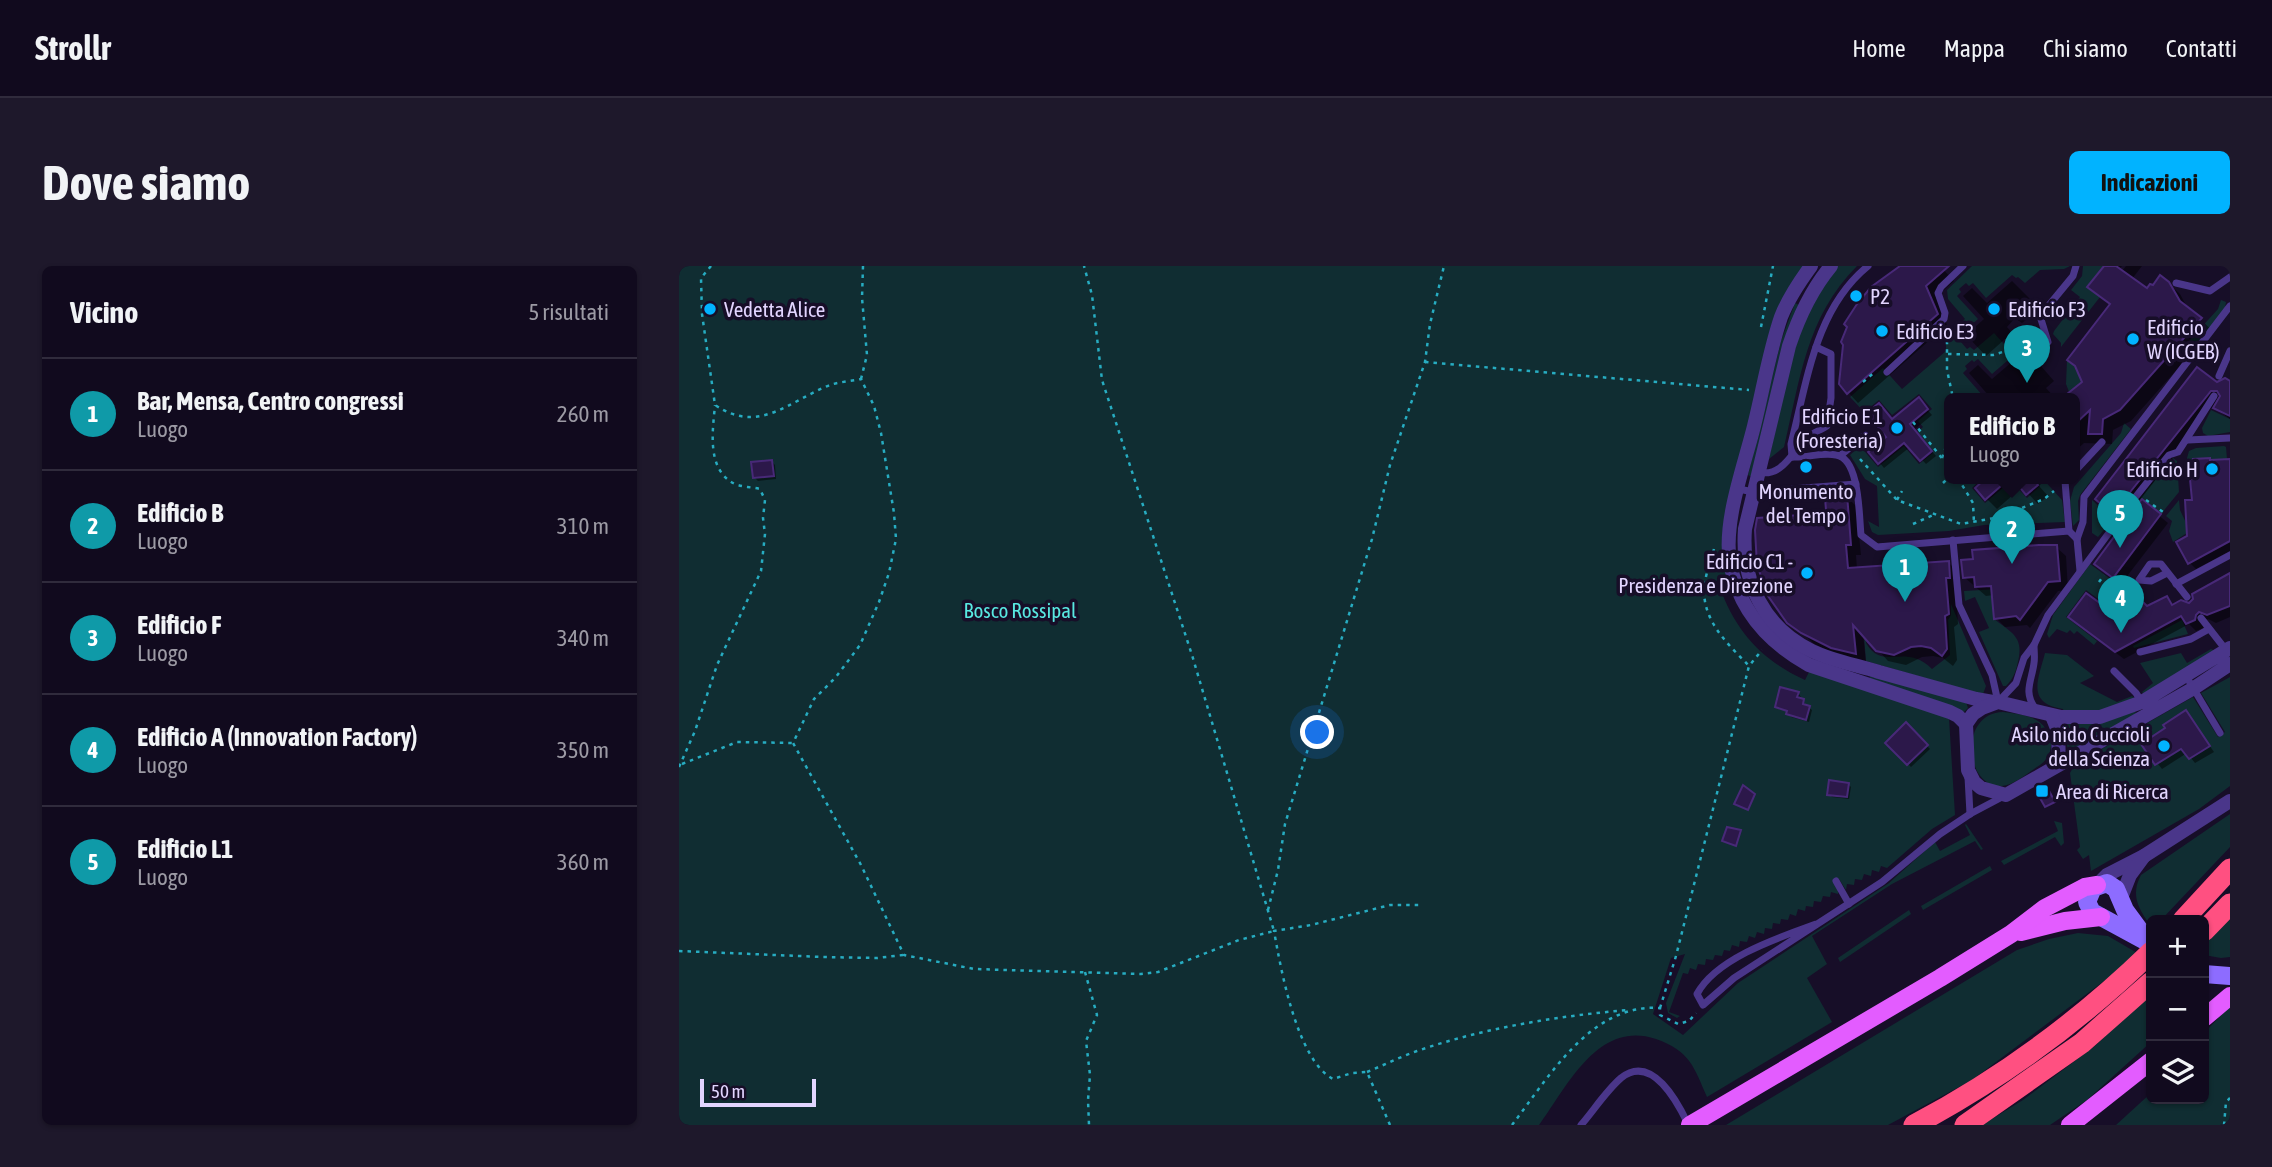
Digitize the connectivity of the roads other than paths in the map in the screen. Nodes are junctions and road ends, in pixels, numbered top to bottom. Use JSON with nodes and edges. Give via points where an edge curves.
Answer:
{"nodes":[{"id":1,"x":1811,"y":266,"type":"edge"},
{"id":2,"x":1831,"y":266,"type":"edge"},
{"id":3,"x":1963,"y":266,"type":"edge"},
{"id":4,"x":2076,"y":266,"type":"edge"},
{"id":5,"x":1867,"y":267,"type":"edge"},
{"id":6,"x":2230,"y":277,"type":"edge"},
{"id":7,"x":2176,"y":284,"type":"dead end"},
{"id":8,"x":2230,"y":306,"type":"edge"},
{"id":9,"x":2048,"y":342,"type":"dead end"},
{"id":10,"x":1816,"y":347,"type":"junction"},
{"id":11,"x":2230,"y":351,"type":"edge"},
{"id":12,"x":1884,"y":369,"type":"road end"},
{"id":13,"x":2219,"y":376,"type":"dead end"},
{"id":14,"x":2214,"y":396,"type":"dead end"},
{"id":15,"x":1866,"y":434,"type":"dead end"},
{"id":16,"x":2230,"y":438,"type":"edge"},
{"id":17,"x":2188,"y":440,"type":"junction"},
{"id":18,"x":2102,"y":442,"type":"dead end"},
{"id":19,"x":1841,"y":455,"type":"junction"},
{"id":20,"x":1792,"y":457,"type":"junction"},
{"id":21,"x":2080,"y":466,"type":"edge"},
{"id":22,"x":1758,"y":472,"type":"junction"},
{"id":23,"x":1856,"y":484,"type":"junction"},
{"id":24,"x":2066,"y":484,"type":"edge"},
{"id":25,"x":1746,"y":491,"type":"junction"},
{"id":26,"x":2130,"y":504,"type":"dead end"},
{"id":27,"x":2117,"y":522,"type":"dead end"},
{"id":28,"x":2069,"y":531,"type":"junction"},
{"id":29,"x":2077,"y":539,"type":"junction"},
{"id":30,"x":1953,"y":540,"type":"junction"},
{"id":31,"x":2230,"y":555,"type":"edge"},
{"id":32,"x":2080,"y":571,"type":"junction"},
{"id":33,"x":2167,"y":573,"type":"dead end"},
{"id":34,"x":2176,"y":584,"type":"junction"},
{"id":35,"x":2187,"y":597,"type":"dead end"},
{"id":36,"x":2201,"y":618,"type":"dead end"},
{"id":37,"x":2209,"y":629,"type":"junction"},
{"id":38,"x":2034,"y":645,"type":"junction"},
{"id":39,"x":2140,"y":652,"type":"dead end"},
{"id":40,"x":2229,"y":654,"type":"edge"},
{"id":41,"x":2114,"y":671,"type":"dead end"},
{"id":42,"x":1852,"y":672,"type":"junction"},
{"id":43,"x":2190,"y":682,"type":"junction"},
{"id":44,"x":1998,"y":702,"type":"junction"},
{"id":45,"x":2145,"y":707,"type":"junction"},
{"id":46,"x":2046,"y":714,"type":"junction"},
{"id":47,"x":1966,"y":724,"type":"junction"},
{"id":48,"x":2220,"y":733,"type":"dead end"},
{"id":49,"x":2059,"y":764,"type":"junction"},
{"id":50,"x":1968,"y":770,"type":"junction"},
{"id":51,"x":2006,"y":795,"type":"junction"},
{"id":52,"x":2230,"y":801,"type":"edge"},
{"id":53,"x":1969,"y":814,"type":"junction"},
{"id":54,"x":2144,"y":856,"type":"junction"},
{"id":55,"x":2230,"y":869,"type":"edge"},
{"id":56,"x":1836,"y":881,"type":"dead end"},
{"id":57,"x":2097,"y":885,"type":"junction"},
{"id":58,"x":2121,"y":898,"type":"junction"},
{"id":59,"x":1849,"y":904,"type":"junction"},
{"id":60,"x":2230,"y":904,"type":"edge"},
{"id":61,"x":2188,"y":915,"type":"edge"},
{"id":62,"x":2101,"y":917,"type":"junction"},
{"id":63,"x":1816,"y":924,"type":"junction"},
{"id":64,"x":2209,"y":926,"type":"edge"},
{"id":65,"x":2011,"y":934,"type":"junction"},
{"id":66,"x":2146,"y":940,"type":"edge"},
{"id":67,"x":2146,"y":944,"type":"edge"},
{"id":68,"x":2146,"y":954,"type":"edge"},
{"id":69,"x":2209,"y":974,"type":"edge"},
{"id":70,"x":2230,"y":976,"type":"edge"},
{"id":71,"x":2146,"y":986,"type":"edge"},
{"id":72,"x":2230,"y":996,"type":"edge"},
{"id":73,"x":2209,"y":1014,"type":"edge"},
{"id":74,"x":2146,"y":1065,"type":"edge"},
{"id":75,"x":1581,"y":1125,"type":"edge"},
{"id":76,"x":1689,"y":1125,"type":"edge"},
{"id":77,"x":1914,"y":1125,"type":"edge"},
{"id":78,"x":1965,"y":1125,"type":"edge"},
{"id":79,"x":2070,"y":1125,"type":"edge"}],
"edges":[{"from":1,"to":25,"type":"street","via":[[1782,314]]},
{"from":2,"to":22,"type":"street","via":[[1798,319]]},
{"from":3,"to":12,"type":"lane","via":[[1938,293],[1944,319]]},
{"from":4,"to":9,"type":"lane","via":[[2040,316]]},
{"from":5,"to":10,"type":"lane","via":[[1845,290]]},
{"from":6,"to":7,"type":"lane","via":[[2210,291]]},
{"from":8,"to":29,"type":"lane","via":[[2084,497]]},
{"from":10,"to":20,"type":"lane","via":[[1791,444]]},
{"from":10,"to":20,"type":"lane","via":[[1831,354],[1827,426],[1804,440]]},
{"from":11,"to":13,"type":"lane"},
{"from":14,"to":17,"type":"lane"},
{"from":15,"to":19,"type":"lane"},
{"from":16,"to":17,"type":"lane"},
{"from":17,"to":26,"type":"lane","via":[[2178,452],[2169,454]]},
{"from":18,"to":21,"type":"lane"},
{"from":19,"to":20,"type":"lane"},
{"from":19,"to":23,"type":"lane"},
{"from":20,"to":22,"type":"lane","via":[[1774,471]]},
{"from":22,"to":25,"type":"street"},
{"from":23,"to":25,"type":"lane"},
{"from":23,"to":30,"type":"lane","via":[[1861,535],[1877,547]]},
{"from":24,"to":28,"type":"lane"},
{"from":25,"to":42,"type":"street","via":[[1742,579],[1781,630]]},
{"from":27,"to":32,"type":"lane"},
{"from":28,"to":29,"type":"lane"},
{"from":28,"to":30,"type":"lane"},
{"from":29,"to":32,"type":"lane"},
{"from":30,"to":44,"type":"lane","via":[[1959,605],[1992,675]]},
{"from":31,"to":34,"type":"lane"},
{"from":32,"to":38,"type":"lane","via":[[2048,615]]},
{"from":33,"to":34,"type":"lane"},
{"from":34,"to":35,"type":"lane"},
{"from":36,"to":37,"type":"lane"},
{"from":37,"to":39,"type":"lane","via":[[2192,639]]},
{"from":37,"to":40,"type":"lane"},
{"from":38,"to":44,"type":"lane","via":[[2016,683]]},
{"from":38,"to":46,"type":"lane","via":[[2028,688],[2032,705]]},
{"from":40,"to":43,"type":"street"},
{"from":41,"to":45,"type":"lane"},
{"from":42,"to":44,"type":"street"},
{"from":42,"to":47,"type":"street","via":[[1950,712]]},
{"from":43,"to":45,"type":"street"},
{"from":43,"to":48,"type":"lane"},
{"from":44,"to":46,"type":"street"},
{"from":44,"to":47,"type":"street","via":[[1973,714]]},
{"from":45,"to":46,"type":"street","via":[[2079,718]]},
{"from":45,"to":49,"type":"street"},
{"from":46,"to":49,"type":"street","via":[[2058,731]]},
{"from":47,"to":50,"type":"street"},
{"from":49,"to":51,"type":"street"},
{"from":50,"to":51,"type":"street","via":[[1981,788]]},
{"from":50,"to":53,"type":"lane"},
{"from":51,"to":53,"type":"lane"},
{"from":52,"to":54,"type":"street"},
{"from":53,"to":59,"type":"lane"},
{"from":54,"to":57,"type":"street"},
{"from":54,"to":58,"type":"street"},
{"from":55,"to":61,"type":"highway"},
{"from":56,"to":59,"type":"lane"},
{"from":57,"to":58,"type":"main road","via":[[2112,885]]},
{"from":57,"to":62,"type":"main road","via":[[2087,902]]},
{"from":57,"to":65,"type":"main road","via":[[2055,902]]},
{"from":58,"to":62,"type":"main road","via":[[2116,912]]},
{"from":58,"to":66,"type":"main road"},
{"from":59,"to":63,"type":"lane"},
{"from":60,"to":64,"type":"highway"},
{"from":62,"to":65,"type":"main road"},
{"from":62,"to":67,"type":"main road"},
{"from":63,"to":63,"type":"lane","via":[[1734,978],[1703,1005],[1697,994],[1702,984],[1724,967]]},
{"from":65,"to":76,"type":"main road"},
{"from":68,"to":77,"type":"highway","via":[[2112,990],[2061,1031],[1944,1110]]},
{"from":69,"to":70,"type":"main road"},
{"from":71,"to":78,"type":"highway","via":[[2082,1043]]},
{"from":72,"to":73,"type":"main road"},
{"from":74,"to":79,"type":"main road"},
{"from":75,"to":76,"type":"lane","via":[[1621,1078],[1640,1072],[1665,1085]]}]}
